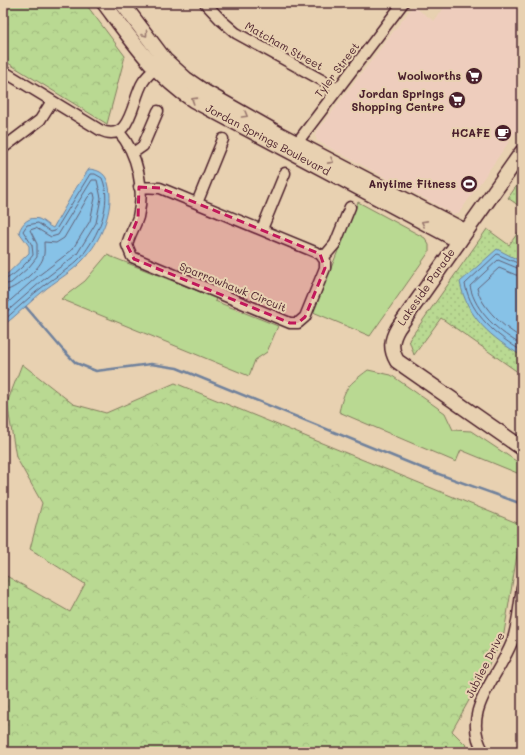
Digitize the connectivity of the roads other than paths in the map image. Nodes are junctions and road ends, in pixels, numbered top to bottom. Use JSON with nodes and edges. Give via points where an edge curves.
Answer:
{"nodes":[{"id":1,"x":104,"y":3,"type":"edge"},
{"id":2,"x":122,"y":3,"type":"edge"},
{"id":3,"x":206,"y":3,"type":"edge"},
{"id":4,"x":403,"y":3,"type":"edge"},
{"id":5,"x":160,"y":65,"type":"junction"},
{"id":6,"x":3,"y":71,"type":"edge"},
{"id":7,"x":338,"y":89,"type":"junction"},
{"id":8,"x":52,"y":101,"type":"junction"},
{"id":9,"x":158,"y":111,"type":"dead end"},
{"id":10,"x":119,"y":132,"type":"junction"},
{"id":11,"x":223,"y":139,"type":"dead end"},
{"id":12,"x":3,"y":148,"type":"edge"},
{"id":13,"x":293,"y":148,"type":"junction"},
{"id":14,"x":522,"y":152,"type":"edge"},
{"id":15,"x":133,"y":153,"type":"junction"},
{"id":16,"x":285,"y":173,"type":"dead end"},
{"id":17,"x":139,"y":187,"type":"junction"},
{"id":18,"x":197,"y":203,"type":"junction"},
{"id":19,"x":350,"y":207,"type":"dead end"},
{"id":20,"x":262,"y":229,"type":"junction"},
{"id":21,"x":462,"y":236,"type":"junction"},
{"id":22,"x":324,"y":258,"type":"junction"},
{"id":23,"x":522,"y":448,"type":"edge"},
{"id":24,"x":522,"y":588,"type":"edge"},
{"id":25,"x":484,"y":752,"type":"edge"}],
"edges":[{"from":1,"to":5,"type":"street","name":"Jordan Springs Boulevard"},
{"from":2,"to":5,"type":"street","name":"Jordan Springs Boulevard","one_way":true},
{"from":3,"to":7,"type":"street","name":"Matcham Street","via":[[236,33]]},
{"from":4,"to":7,"type":"street","name":"Tyler Street"},
{"from":5,"to":10,"type":"street","via":[[143,82],[127,122]]},
{"from":5,"to":13,"type":"street","name":"Jordan Springs Boulevard","via":[[174,86],[193,100]]},
{"from":6,"to":8,"type":"street"},
{"from":7,"to":13,"type":"street","name":"Tyler Street"},
{"from":8,"to":10,"type":"street","via":[[104,132]]},
{"from":8,"to":12,"type":"street","via":[[40,120]]},
{"from":9,"to":15,"type":"street","via":[[143,146]]},
{"from":10,"to":15,"type":"street","name":"Sparrowhawk Circuit"},
{"from":11,"to":18,"type":"street"},
{"from":13,"to":21,"type":"street","name":"Jordan Springs Boulevard"},
{"from":14,"to":21,"type":"street","name":"Lakeside Parade"},
{"from":15,"to":17,"type":"street","name":"Sparrowhawk Circuit"},
{"from":16,"to":20,"type":"street"},
{"from":17,"to":18,"type":"street","via":[[160,188]]},
{"from":17,"to":22,"type":"street","name":"Sparrowhawk Circuit","via":[[139,211],[127,245],[132,257],[284,321],[298,323],[305,317],[325,268]]},
{"from":18,"to":20,"type":"street"},
{"from":19,"to":22,"type":"street","via":[[335,244]]},
{"from":20,"to":22,"type":"street","via":[[317,252]]},
{"from":21,"to":23,"type":"street","name":"Lakeside Parade","via":[[398,328],[393,337],[392,353],[405,367]]},
{"from":24,"to":25,"type":"street","name":"Jubilee Drive","via":[[512,641],[476,712],[475,728]]}]}
